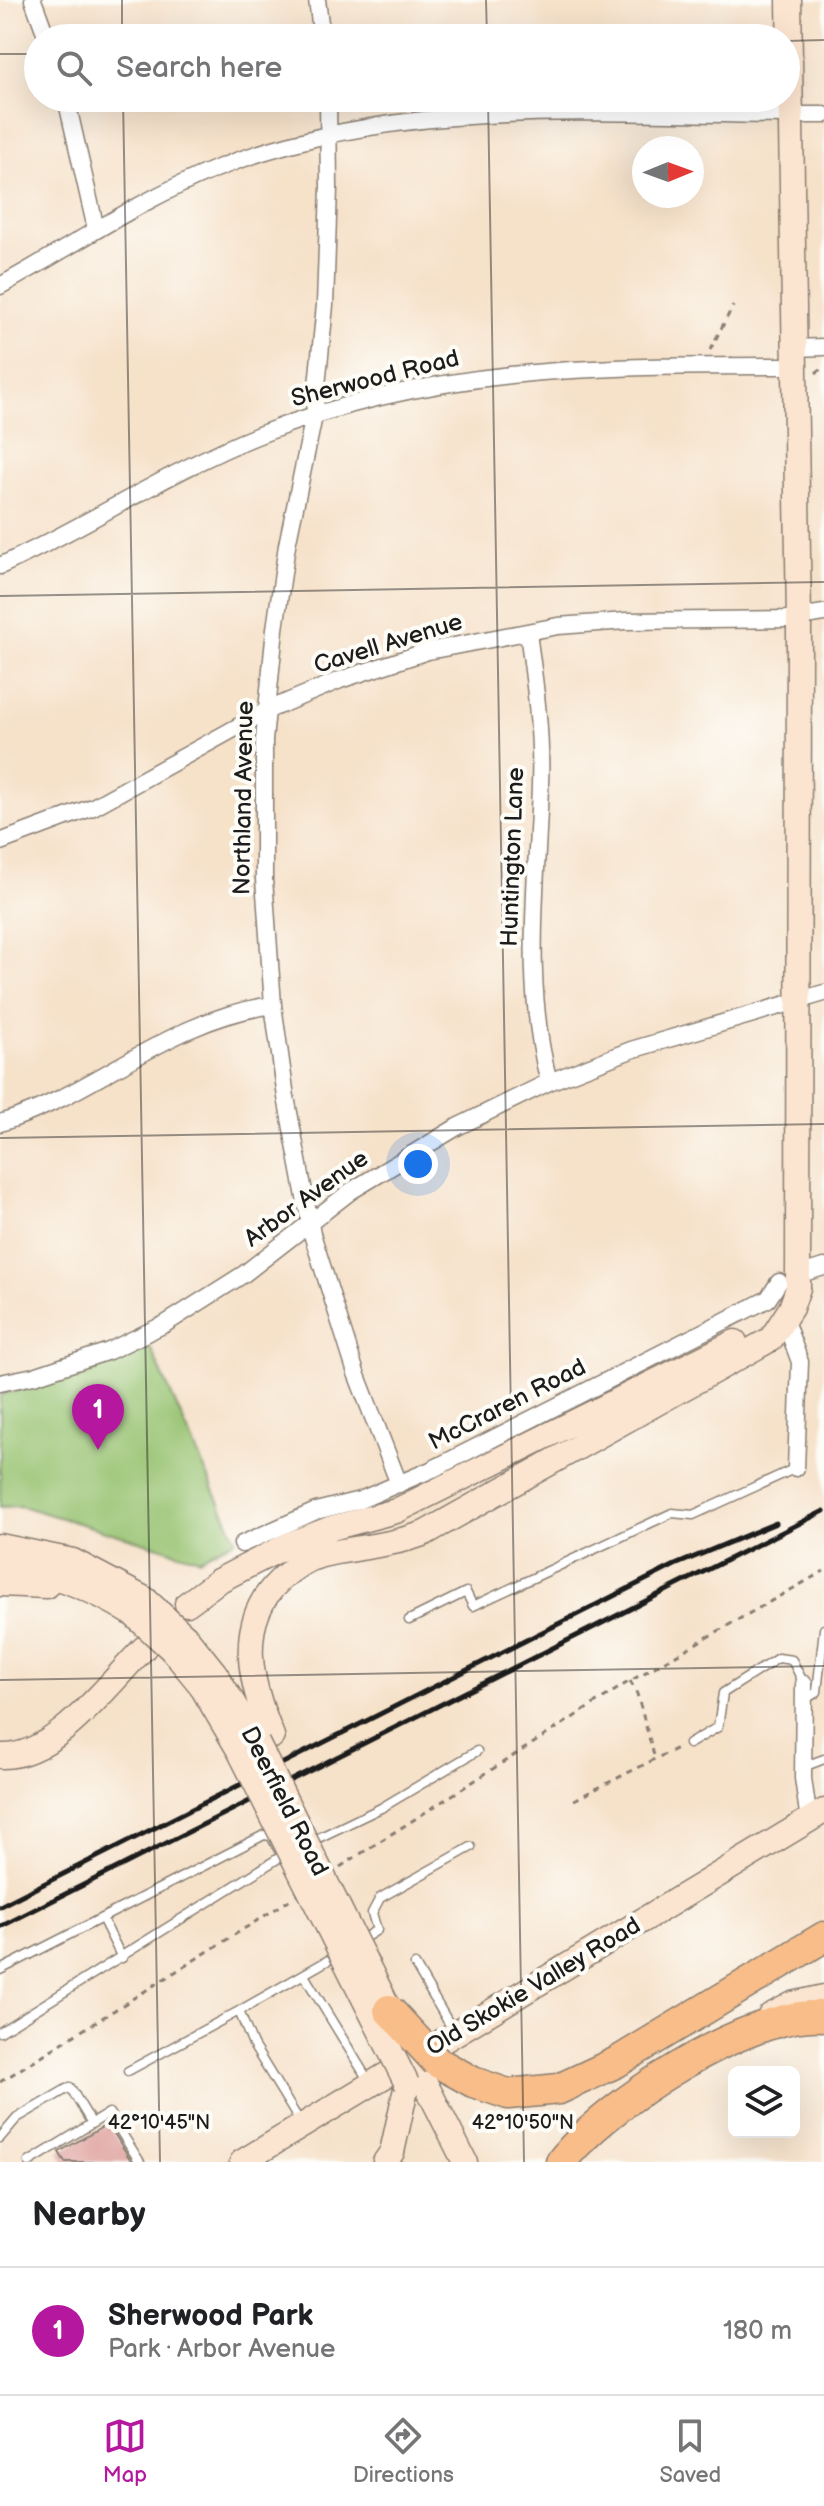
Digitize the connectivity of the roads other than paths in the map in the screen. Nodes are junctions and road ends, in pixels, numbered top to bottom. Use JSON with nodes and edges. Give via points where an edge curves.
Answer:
{"nodes":[{"id":1,"x":33,"y":0,"type":"edge"},
{"id":2,"x":317,"y":0,"type":"edge"},
{"id":3,"x":789,"y":0,"type":"edge"},
{"id":4,"x":42,"y":24,"type":"edge"},
{"id":5,"x":320,"y":24,"type":"edge"},
{"id":6,"x":789,"y":24,"type":"edge"},
{"id":7,"x":69,"y":112,"type":"edge"},
{"id":8,"x":328,"y":112,"type":"edge"},
{"id":9,"x":791,"y":112,"type":"edge"},
{"id":10,"x":791,"y":115,"type":"junction"},
{"id":11,"x":824,"y":115,"type":"edge"},
{"id":12,"x":329,"y":135,"type":"junction"},
{"id":13,"x":96,"y":229,"type":"junction"},
{"id":14,"x":0,"y":286,"type":"edge"},
{"id":15,"x":824,"y":347,"type":"edge"},
{"id":16,"x":794,"y":357,"type":"junction"},
{"id":17,"x":314,"y":416,"type":"junction"},
{"id":18,"x":0,"y":566,"type":"edge"},
{"id":19,"x":824,"y":613,"type":"edge"},
{"id":20,"x":799,"y":618,"type":"junction"},
{"id":21,"x":528,"y":633,"type":"junction"},
{"id":22,"x":268,"y":710,"type":"junction"},
{"id":23,"x":0,"y":842,"type":"edge"},
{"id":24,"x":824,"y":993,"type":"edge"},
{"id":25,"x":799,"y":1002,"type":"junction"},
{"id":26,"x":273,"y":1005,"type":"junction"},
{"id":27,"x":549,"y":1082,"type":"junction"},
{"id":28,"x":0,"y":1123,"type":"edge"},
{"id":29,"x":311,"y":1222,"type":"junction"},
{"id":30,"x":824,"y":1267,"type":"edge"},
{"id":31,"x":789,"y":1278,"type":"junction"},
{"id":32,"x":784,"y":1318,"type":"junction"},
{"id":33,"x":0,"y":1383,"type":"edge"},
{"id":34,"x":796,"y":1468,"type":"joint"},
{"id":35,"x":399,"y":1484,"type":"junction"},
{"id":36,"x":242,"y":1544,"type":"dead end"},
{"id":37,"x":0,"y":1546,"type":"edge"},
{"id":38,"x":0,"y":1566,"type":"edge"},
{"id":39,"x":0,"y":1584,"type":"edge"},
{"id":40,"x":92,"y":1588,"type":"junction"},
{"id":41,"x":187,"y":1604,"type":"dead end"},
{"id":42,"x":139,"y":1606,"type":"junction"},
{"id":43,"x":409,"y":1620,"type":"dead end"},
{"id":44,"x":824,"y":1629,"type":"edge"},
{"id":45,"x":144,"y":1648,"type":"dead end"},
{"id":46,"x":805,"y":1692,"type":"junction"},
{"id":47,"x":256,"y":1744,"type":"junction"},
{"id":48,"x":689,"y":1744,"type":"dead end"},
{"id":49,"x":477,"y":1751,"type":"dead end"},
{"id":50,"x":0,"y":1756,"type":"edge"},
{"id":51,"x":824,"y":1759,"type":"edge"},
{"id":52,"x":802,"y":1767,"type":"junction"},
{"id":53,"x":816,"y":1816,"type":"edge"},
{"id":54,"x":471,"y":1847,"type":"dead end"},
{"id":55,"x":282,"y":1856,"type":"junction"},
{"id":56,"x":102,"y":1918,"type":"junction"},
{"id":57,"x":824,"y":1937,"type":"edge"},
{"id":58,"x":122,"y":1958,"type":"junction"},
{"id":59,"x":415,"y":1965,"type":"dead end"},
{"id":60,"x":0,"y":1970,"type":"edge"},
{"id":61,"x":304,"y":1975,"type":"junction"},
{"id":62,"x":824,"y":1997,"type":"edge"},
{"id":63,"x":389,"y":2010,"type":"joint"},
{"id":64,"x":239,"y":2011,"type":"junction"},
{"id":65,"x":824,"y":2016,"type":"edge"},
{"id":66,"x":0,"y":2032,"type":"edge"},
{"id":67,"x":455,"y":2033,"type":"junction"},
{"id":68,"x":740,"y":2034,"type":"junction"},
{"id":69,"x":128,"y":2071,"type":"dead end"},
{"id":70,"x":421,"y":2072,"type":"junction"},
{"id":71,"x":371,"y":2085,"type":"junction"},
{"id":72,"x":91,"y":2122,"type":"junction"},
{"id":73,"x":302,"y":2127,"type":"junction"},
{"id":74,"x":0,"y":2138,"type":"edge"},
{"id":75,"x":29,"y":2162,"type":"edge"},
{"id":76,"x":140,"y":2162,"type":"edge"},
{"id":77,"x":242,"y":2162,"type":"edge"},
{"id":78,"x":385,"y":2162,"type":"edge"},
{"id":79,"x":447,"y":2162,"type":"edge"},
{"id":80,"x":465,"y":2162,"type":"edge"},
{"id":81,"x":561,"y":2162,"type":"edge"}],
"edges":[{"from":1,"to":4,"type":"street"},
{"from":2,"to":5,"type":"street"},
{"from":3,"to":6,"type":"main road"},
{"from":7,"to":13,"type":"street"},
{"from":8,"to":12,"type":"street","name":"Northland Avenue"},
{"from":9,"to":10,"type":"main road"},
{"from":10,"to":11,"type":"street"},
{"from":10,"to":12,"type":"street","via":[[464,115],[409,119]]},
{"from":10,"to":16,"type":"main road"},
{"from":12,"to":13,"type":"street","via":[[215,169]]},
{"from":12,"to":17,"type":"street","name":"Northland Avenue","via":[[325,305]]},
{"from":13,"to":14,"type":"street"},
{"from":15,"to":16,"type":"street","name":"Sherwood Road"},
{"from":16,"to":17,"type":"street","name":"Sherwood Road","via":[[709,366],[596,366],[500,374],[382,396]]},
{"from":16,"to":20,"type":"main road"},
{"from":17,"to":18,"type":"street","name":"Sherwood Road","via":[[186,467]]},
{"from":17,"to":22,"type":"street","name":"Northland Avenue","via":[[287,545]]},
{"from":19,"to":20,"type":"street","name":"Cavell Avenue"},
{"from":20,"to":21,"type":"street","name":"Cavell Avenue","via":[[626,621]]},
{"from":20,"to":25,"type":"main road"},
{"from":21,"to":22,"type":"street","name":"Cavell Avenue","via":[[428,651]]},
{"from":21,"to":27,"type":"street","name":"Huntington Lane","via":[[540,744],[534,988]]},
{"from":22,"to":23,"type":"street","name":"Cavell Avenue","via":[[93,807]]},
{"from":22,"to":26,"type":"street","name":"Northland Avenue","via":[[264,879]]},
{"from":24,"to":25,"type":"street","name":"Arbor Avenue"},
{"from":25,"to":27,"type":"street","name":"Arbor Avenue","via":[[720,1022]]},
{"from":25,"to":31,"type":"main road"},
{"from":26,"to":28,"type":"street","via":[[169,1037],[68,1094]]},
{"from":26,"to":29,"type":"street","name":"Northland Avenue"},
{"from":27,"to":29,"type":"street","name":"Arbor Avenue","via":[[457,1127],[351,1191]]},
{"from":29,"to":33,"type":"street","name":"Arbor Avenue","via":[[244,1274],[165,1324],[109,1351]]},
{"from":29,"to":35,"type":"street","name":"Northland Avenue","via":[[356,1373]]},
{"from":30,"to":31,"type":"street","name":"McCraren Road"},
{"from":31,"to":32,"type":"main road","via":[[795,1297]]},
{"from":31,"to":35,"type":"street","name":"McCraren Road","via":[[768,1299]]},
{"from":32,"to":34,"type":"street","via":[[800,1362]]},
{"from":32,"to":41,"type":"main road","via":[[396,1511],[288,1545],[218,1581]]},
{"from":32,"to":47,"type":"main road","via":[[771,1339],[425,1533],[369,1550],[321,1555],[295,1567],[263,1602],[251,1640]]},
{"from":34,"to":43,"type":"lane","via":[[693,1515],[672,1513],[473,1606],[466,1592]]},
{"from":35,"to":36,"type":"street","name":"McCraren Road","via":[[316,1511]]},
{"from":37,"to":42,"type":"main road","name":"Deerfield Road","via":[[73,1561]]},
{"from":38,"to":40,"type":"main road","name":"Deerfield Road"},
{"from":39,"to":40,"type":"main road"},
{"from":40,"to":42,"type":"main road","name":"Deerfield Road"},
{"from":42,"to":47,"type":"main road","name":"Deerfield Road","bridge":true,"via":[[215,1673]]},
{"from":44,"to":46,"type":"lane","via":[[817,1692]]},
{"from":45,"to":50,"type":"main road","via":[[60,1734],[25,1754]]},
{"from":46,"to":48,"type":"lane","via":[[792,1660],[778,1658],[723,1693],[718,1727]]},
{"from":46,"to":52,"type":"street"},
{"from":47,"to":63,"type":"main road","name":"Deerfield Road","bridge":true},
{"from":47,"to":70,"type":"main road","name":"Deerfield Road","bridge":true},
{"from":49,"to":55,"type":"lane","via":[[381,1808]]},
{"from":51,"to":52,"type":"lane"},
{"from":52,"to":53,"type":"street"},
{"from":53,"to":67,"type":"main road","name":"Old Skokie Valley Road"},
{"from":54,"to":61,"type":"lane","via":[[380,1898],[372,1913],[377,1930]]},
{"from":55,"to":56,"type":"lane","via":[[271,1836],[264,1835]]},
{"from":55,"to":58,"type":"lane"},
{"from":56,"to":58,"type":"lane"},
{"from":56,"to":60,"type":"lane"},
{"from":57,"to":70,"type":"highway","via":[[617,2062],[559,2089],[508,2094]]},
{"from":58,"to":66,"type":"lane"},
{"from":59,"to":67,"type":"lane"},
{"from":61,"to":64,"type":"lane"},
{"from":61,"to":71,"type":"lane"},
{"from":62,"to":68,"type":"main road","via":[[793,2004]]},
{"from":63,"to":70,"type":"highway","bridge":true},
{"from":64,"to":69,"type":"lane"},
{"from":64,"to":73,"type":"lane"},
{"from":65,"to":68,"type":"highway","via":[[795,2017]]},
{"from":67,"to":71,"type":"main road","name":"Old Skokie Valley Road"},
{"from":68,"to":81,"type":"highway","via":[[611,2111]]},
{"from":70,"to":78,"type":"main road"},
{"from":70,"to":79,"type":"main road","name":"Deerfield Road"},
{"from":70,"to":80,"type":"main road","name":"Deerfield Road"},
{"from":71,"to":73,"type":"main road","name":"Old Skokie Valley Road"},
{"from":72,"to":74,"type":"lane","via":[[70,2087],[17,2118]]},
{"from":72,"to":75,"type":"lane"},
{"from":72,"to":76,"type":"lane","via":[[109,2113]]},
{"from":73,"to":77,"type":"main road","name":"Old Skokie Valley Road"}]}
